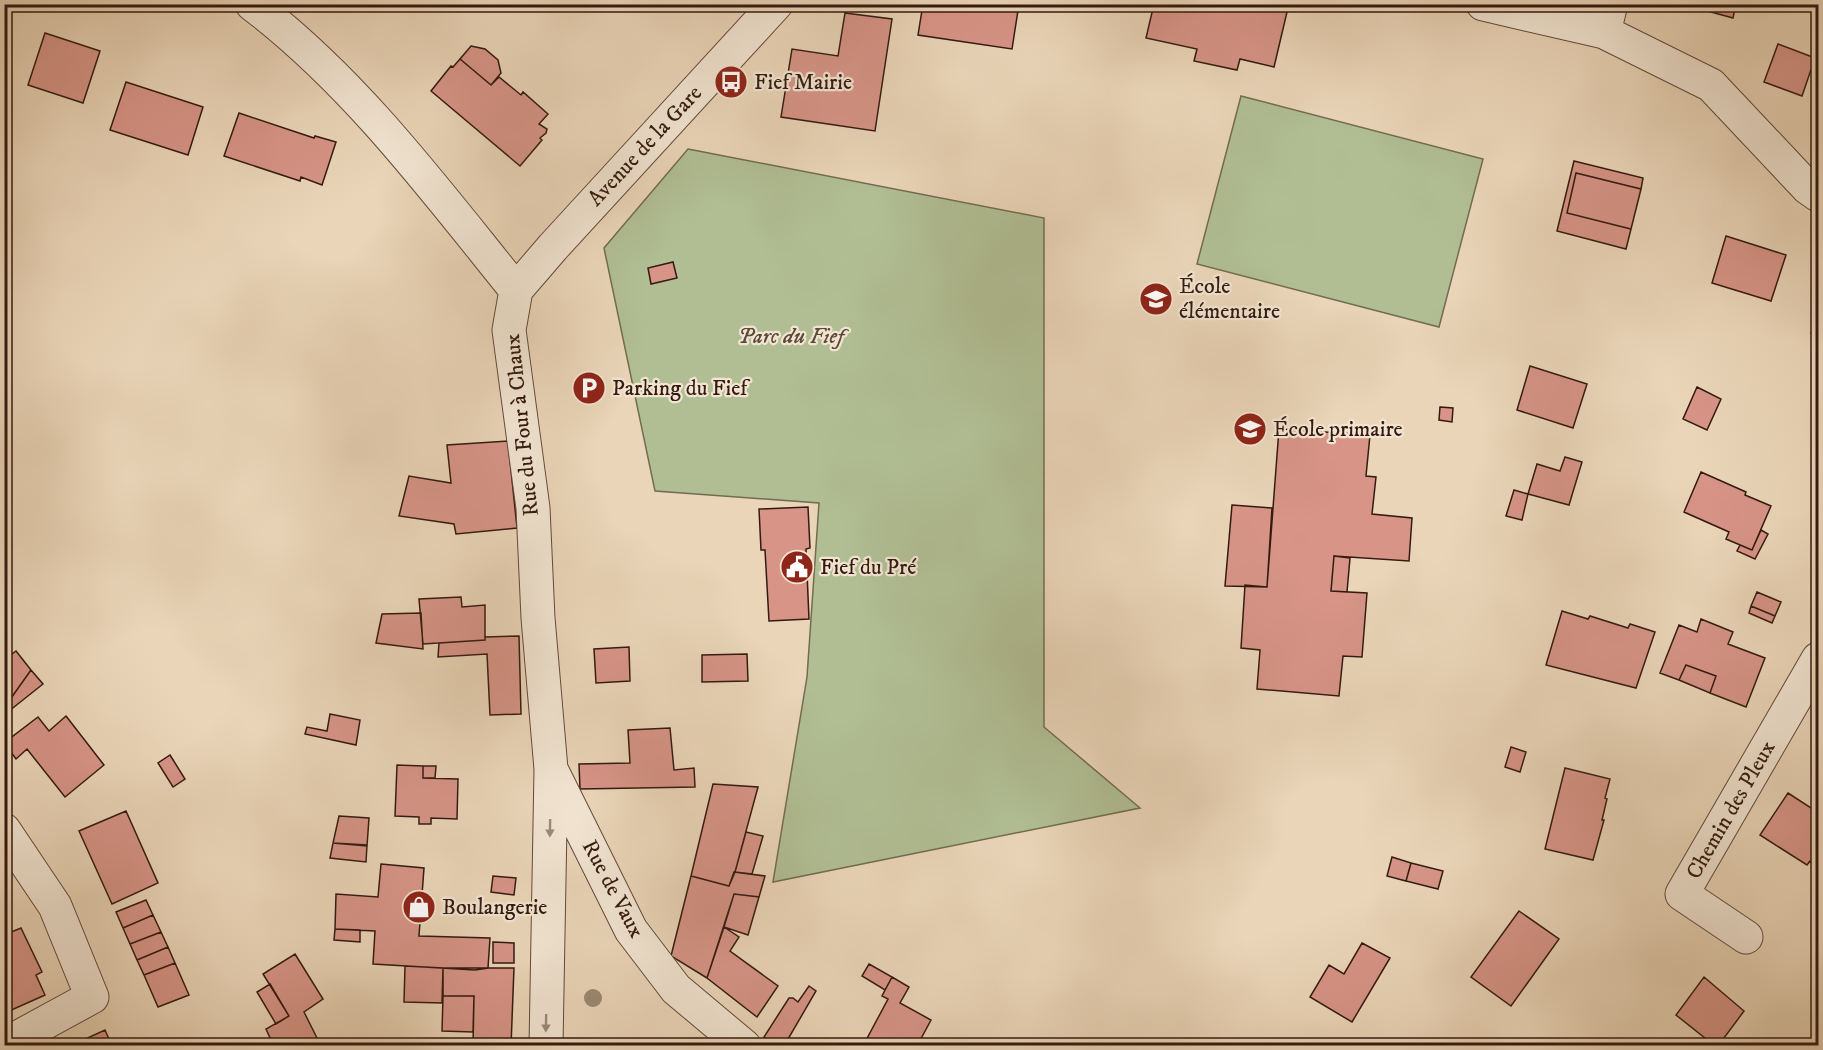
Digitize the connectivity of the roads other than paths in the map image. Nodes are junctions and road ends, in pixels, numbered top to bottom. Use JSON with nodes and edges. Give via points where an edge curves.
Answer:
{"nodes":[{"id":1,"x":252,"y":4,"type":"edge"},
{"id":2,"x":776,"y":4,"type":"edge"},
{"id":3,"x":1483,"y":4,"type":"edge"},
{"id":4,"x":1608,"y":18,"type":"edge"},
{"id":5,"x":1818,"y":195,"type":"edge"},
{"id":6,"x":516,"y":290,"type":"junction"},
{"id":7,"x":1818,"y":659,"type":"edge"},
{"id":8,"x":551,"y":769,"type":"junction"},
{"id":9,"x":4,"y":830,"type":"edge"},
{"id":10,"x":1746,"y":937,"type":"dead end"},
{"id":11,"x":4,"y":1045,"type":"edge"},
{"id":12,"x":546,"y":1046,"type":"edge"},
{"id":13,"x":744,"y":1046,"type":"edge"}],
"edges":[{"from":1,"to":6,"type":"street","via":[[313,54],[401,149]]},
{"from":2,"to":6,"type":"street","name":"Avenue de la Gare"},
{"from":3,"to":4,"type":"street"},
{"from":4,"to":5,"type":"street","via":[[1711,85]]},
{"from":6,"to":8,"type":"street","name":"Rue du Four à Chaux","via":[[509,330],[532,508]]},
{"from":7,"to":10,"type":"street","name":"Chemin des Pleux","via":[[1682,894]]},
{"from":8,"to":12,"type":"street","name":"Rue du Four à Chaux","one_way":true},
{"from":8,"to":13,"type":"street","name":"Rue de Vaux","via":[[631,930],[676,989]]},
{"from":9,"to":11,"type":"street","via":[[55,906],[92,997]]}]}
